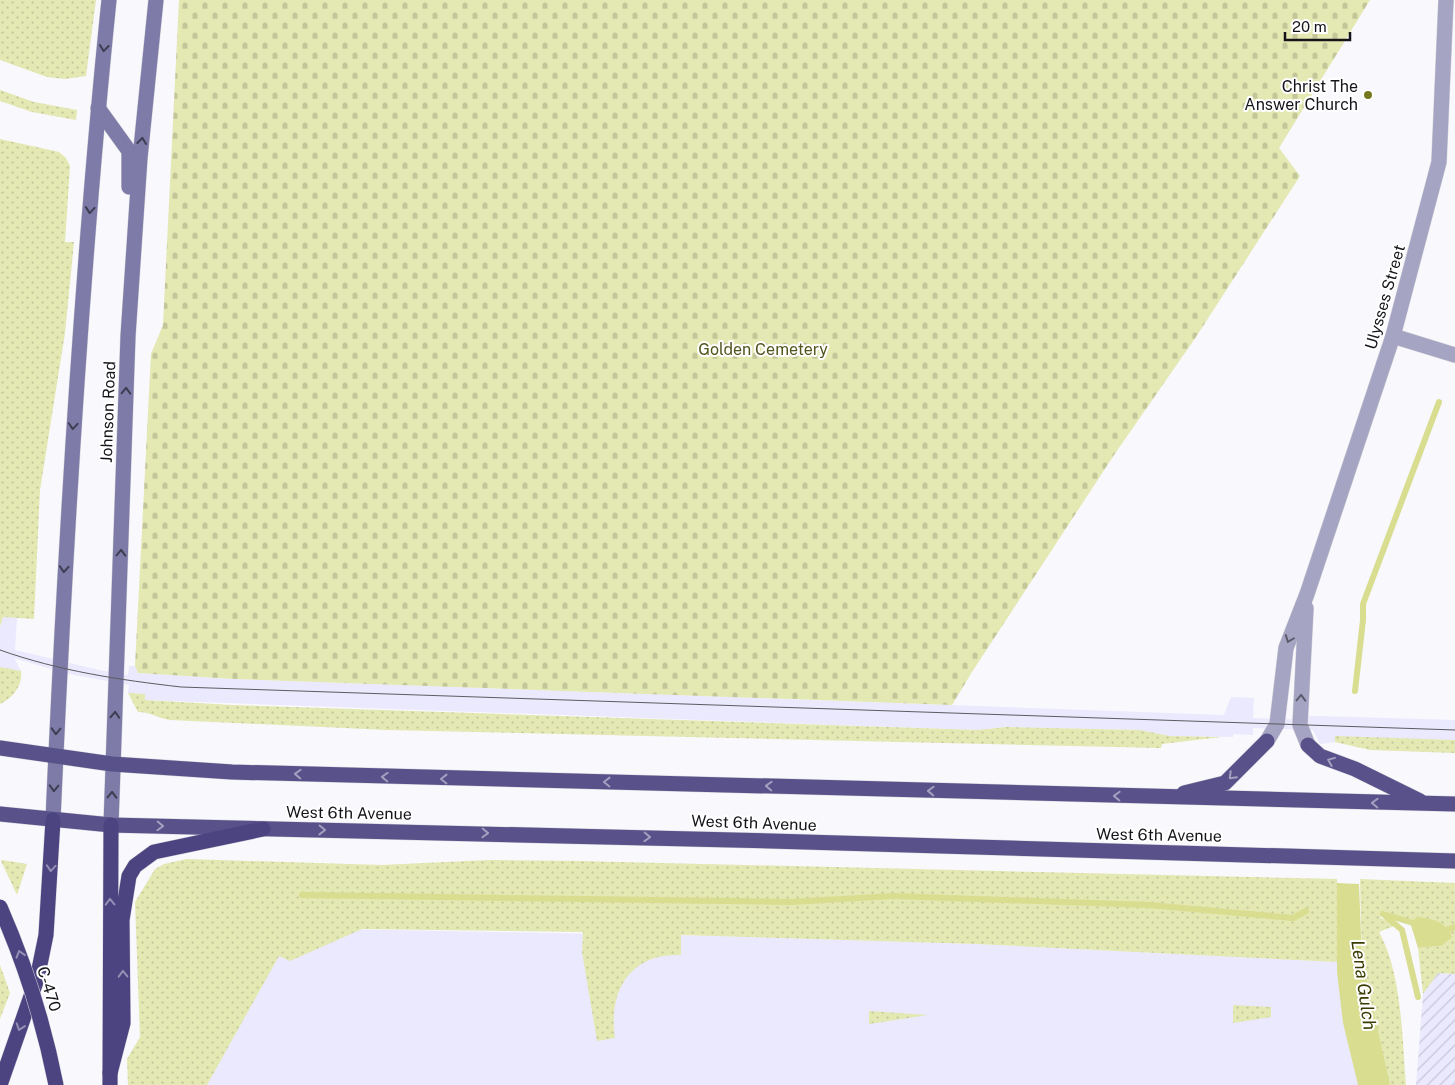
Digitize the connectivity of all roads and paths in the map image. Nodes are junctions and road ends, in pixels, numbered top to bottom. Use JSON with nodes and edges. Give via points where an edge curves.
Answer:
{"nodes":[{"id":1,"x":109,"y":0,"type":"edge"},
{"id":2,"x":156,"y":0,"type":"edge"},
{"id":3,"x":1446,"y":0,"type":"edge"},
{"id":4,"x":1449,"y":73,"type":"edge"},
{"id":5,"x":98,"y":108,"type":"junction"},
{"id":6,"x":128,"y":336,"type":"junction"},
{"id":7,"x":1393,"y":336,"type":"junction"},
{"id":8,"x":1455,"y":355,"type":"edge"},
{"id":9,"x":1307,"y":594,"type":"junction"},
{"id":10,"x":1267,"y":741,"type":"joint"},
{"id":11,"x":1308,"y":745,"type":"joint"},
{"id":12,"x":0,"y":748,"type":"edge"},
{"id":13,"x":55,"y":757,"type":"junction"},
{"id":14,"x":112,"y":764,"type":"junction"},
{"id":15,"x":1166,"y":798,"type":"junction"},
{"id":16,"x":1423,"y":803,"type":"junction"},
{"id":17,"x":1455,"y":804,"type":"edge"},
{"id":18,"x":0,"y":814,"type":"edge"},
{"id":19,"x":53,"y":820,"type":"junction"},
{"id":20,"x":111,"y":825,"type":"junction"},
{"id":21,"x":263,"y":829,"type":"junction"},
{"id":22,"x":1455,"y":861,"type":"edge"},
{"id":23,"x":0,"y":907,"type":"edge"},
{"id":24,"x":110,"y":1079,"type":"edge"},
{"id":25,"x":0,"y":1085,"type":"edge"},
{"id":26,"x":56,"y":1085,"type":"edge"}],
"edges":[{"from":1,"to":5,"type":"main road","name":"Johnson Road","one_way":true},
{"from":6,"to":2,"type":"main road","name":"Johnson Road","one_way":true,"via":[[140,158]]},
{"from":3,"to":4,"type":"street","name":"Ulysses Street"},
{"from":4,"to":7,"type":"street","name":"Ulysses Street","via":[[1439,162]]},
{"from":5,"to":6,"type":"main road","via":[[129,151]]},
{"from":5,"to":13,"type":"main road","name":"Johnson Road","one_way":true,"via":[[62,599]]},
{"from":14,"to":6,"type":"main road","name":"Johnson Road","one_way":true},
{"from":7,"to":8,"type":"street"},
{"from":7,"to":9,"type":"street","name":"Ulysses Street"},
{"from":9,"to":10,"type":"street","name":"Ulysses Street","one_way":true,"via":[[1286,648],[1277,724]]},
{"from":11,"to":9,"type":"street","name":"Ulysses Street","one_way":true,"via":[[1300,725]]},
{"from":10,"to":15,"type":"highway","one_way":true,"via":[[1225,783]]},
{"from":16,"to":11,"type":"highway","one_way":true,"via":[[1355,769],[1320,756]]},
{"from":12,"to":13,"type":"highway"},
{"from":13,"to":14,"type":"highway"},
{"from":13,"to":19,"type":"main road","name":"Johnson Road","one_way":true},
{"from":15,"to":14,"type":"highway","one_way":true,"via":[[232,772]]},
{"from":20,"to":14,"type":"main road","name":"Johnson Road","one_way":true},
{"from":16,"to":15,"type":"highway","one_way":true},
{"from":16,"to":17,"type":"highway"},
{"from":18,"to":19,"type":"highway","name":"West 6th Avenue"},
{"from":19,"to":20,"type":"highway","name":"West 6th Avenue"},
{"from":19,"to":25,"type":"highway","one_way":true,"via":[[46,935],[37,979]]},
{"from":20,"to":21,"type":"highway","name":"West 6th Avenue","one_way":true},
{"from":24,"to":20,"type":"highway","one_way":true},
{"from":21,"to":22,"type":"highway","name":"West 6th Avenue","one_way":true,"via":[[771,840]]},
{"from":24,"to":21,"type":"highway","one_way":true,"via":[[123,1022],[122,920],[132,871],[142,859],[154,852]]},
{"from":26,"to":23,"type":"highway","name":"C-470","one_way":true,"bridge":true,"via":[[48,1043],[20,954]]}]}
